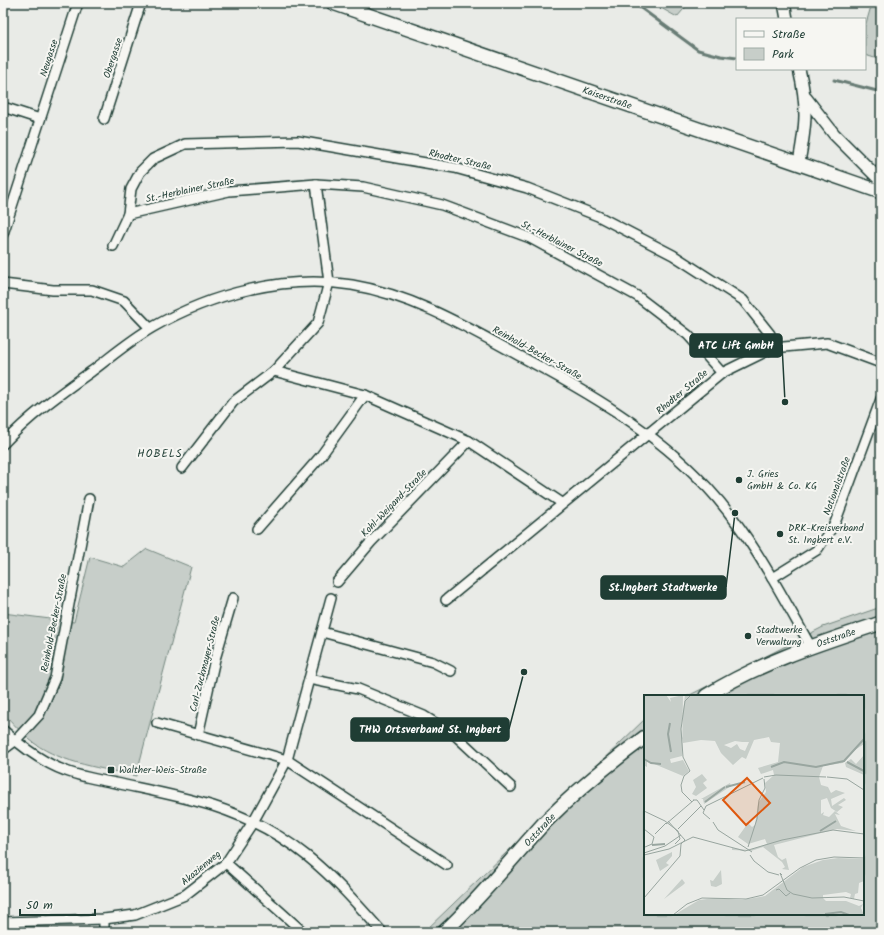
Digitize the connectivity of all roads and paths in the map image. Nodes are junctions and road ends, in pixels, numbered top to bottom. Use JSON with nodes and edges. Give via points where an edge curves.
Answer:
{"nodes":[{"id":1,"x":78,"y":3,"type":"edge"},
{"id":2,"x":141,"y":3,"type":"edge"},
{"id":3,"x":333,"y":3,"type":"edge"},
{"id":4,"x":784,"y":3,"type":"edge"},
{"id":5,"x":788,"y":18,"type":"edge"},
{"id":6,"x":799,"y":70,"type":"edge"},
{"id":7,"x":806,"y":98,"type":"junction"},
{"id":8,"x":3,"y":107,"type":"edge"},
{"id":9,"x":40,"y":119,"type":"junction"},
{"id":10,"x":104,"y":119,"type":"dead end"},
{"id":11,"x":799,"y":162,"type":"junction"},
{"id":12,"x":881,"y":181,"type":"edge"},
{"id":13,"x":316,"y":184,"type":"junction"},
{"id":14,"x":881,"y":192,"type":"edge"},
{"id":15,"x":128,"y":214,"type":"junction"},
{"id":16,"x":3,"y":234,"type":"edge"},
{"id":17,"x":112,"y":246,"type":"dead end"},
{"id":18,"x":329,"y":282,"type":"junction"},
{"id":19,"x":3,"y":284,"type":"edge"},
{"id":20,"x":150,"y":328,"type":"junction"},
{"id":21,"x":773,"y":348,"type":"junction"},
{"id":22,"x":881,"y":363,"type":"edge"},
{"id":23,"x":274,"y":371,"type":"junction"},
{"id":24,"x":722,"y":373,"type":"junction"},
{"id":25,"x":365,"y":395,"type":"junction"},
{"id":26,"x":881,"y":399,"type":"edge"},
{"id":27,"x":649,"y":434,"type":"junction"},
{"id":28,"x":468,"y":441,"type":"junction"},
{"id":29,"x":3,"y":444,"type":"edge"},
{"id":30,"x":182,"y":468,"type":"dead end"},
{"id":31,"x":89,"y":499,"type":"dead end"},
{"id":32,"x":562,"y":503,"type":"junction"},
{"id":33,"x":257,"y":529,"type":"dead end"},
{"id":34,"x":772,"y":578,"type":"junction"},
{"id":35,"x":336,"y":582,"type":"dead end"},
{"id":36,"x":234,"y":598,"type":"dead end"},
{"id":37,"x":331,"y":598,"type":"dead end"},
{"id":38,"x":446,"y":600,"type":"dead end"},
{"id":39,"x":881,"y":623,"type":"edge"},
{"id":40,"x":322,"y":632,"type":"junction"},
{"id":41,"x":811,"y":647,"type":"junction"},
{"id":42,"x":451,"y":671,"type":"dead end"},
{"id":43,"x":309,"y":679,"type":"junction"},
{"id":44,"x":708,"y":695,"type":"edge"},
{"id":45,"x":158,"y":723,"type":"dead end"},
{"id":46,"x":3,"y":730,"type":"edge"},
{"id":47,"x":198,"y":735,"type":"junction"},
{"id":48,"x":644,"y":738,"type":"edge"},
{"id":49,"x":16,"y":741,"type":"junction"},
{"id":50,"x":3,"y":750,"type":"edge"},
{"id":51,"x":287,"y":760,"type":"junction"},
{"id":52,"x":511,"y":787,"type":"dead end"},
{"id":53,"x":253,"y":822,"type":"junction"},
{"id":54,"x":226,"y":863,"type":"junction"},
{"id":55,"x":447,"y":865,"type":"dead end"},
{"id":56,"x":104,"y":919,"type":"junction"},
{"id":57,"x":3,"y":922,"type":"edge"},
{"id":58,"x":104,"y":932,"type":"edge"},
{"id":59,"x":303,"y":932,"type":"edge"},
{"id":60,"x":382,"y":932,"type":"edge"},
{"id":61,"x":444,"y":932,"type":"edge"}],
"edges":[{"from":1,"to":9,"type":"street","name":"Neugasse"},
{"from":2,"to":10,"type":"street","name":"Obergasse"},
{"from":3,"to":11,"type":"main road","name":"Kaiserstraße"},
{"from":4,"to":5,"type":"street"},
{"from":6,"to":7,"type":"street"},
{"from":7,"to":11,"type":"street","via":[[806,127]]},
{"from":7,"to":12,"type":"street","via":[[834,134]]},
{"from":8,"to":9,"type":"street"},
{"from":9,"to":16,"type":"street","name":"Neugasse"},
{"from":11,"to":14,"type":"main road","name":"Kaiserstraße"},
{"from":13,"to":15,"type":"street","name":"St.-Herblainer Straße","via":[[229,191]]},
{"from":13,"to":18,"type":"street"},
{"from":13,"to":24,"type":"street","name":"St.-Herblainer Straße","via":[[363,187],[442,205],[530,238],[637,296],[688,335]]},
{"from":15,"to":17,"type":"street"},
{"from":15,"to":21,"type":"street","name":"Rhodter Straße","via":[[131,189],[140,172],[153,159],[185,144],[298,141],[455,168],[527,188],[598,216],[673,255],[743,300],[770,334]]},
{"from":18,"to":20,"type":"street","name":"Reinhold-Becker-Straße","via":[[272,286],[229,295],[178,314]]},
{"from":18,"to":23,"type":"street","via":[[318,323]]},
{"from":18,"to":27,"type":"street","name":"Reinhold-Becker-Straße","via":[[378,290],[458,322],[555,374]]},
{"from":19,"to":20,"type":"street","via":[[53,290],[92,290],[124,301]]},
{"from":20,"to":29,"type":"street","name":"Reinhold-Becker-Straße","via":[[30,418]]},
{"from":21,"to":22,"type":"street","name":"Rhodter Straße","via":[[827,343]]},
{"from":21,"to":24,"type":"street","name":"Rhodter Straße"},
{"from":23,"to":25,"type":"street"},
{"from":23,"to":30,"type":"street","via":[[233,402]]},
{"from":24,"to":27,"type":"street","name":"Rhodter Straße"},
{"from":25,"to":28,"type":"street"},
{"from":25,"to":33,"type":"street","via":[[320,457]]},
{"from":26,"to":34,"type":"street","name":"Nationalstraße","via":[[835,523],[817,550]]},
{"from":27,"to":32,"type":"street"},
{"from":27,"to":34,"type":"street","name":"Reinhold-Becker-Straße","via":[[709,488],[743,533]]},
{"from":28,"to":32,"type":"street"},
{"from":28,"to":35,"type":"street","name":"Kohl-Weigand-Straße"},
{"from":31,"to":49,"type":"street","name":"Reinhold-Becker-Straße","via":[[55,678],[39,715]]},
{"from":32,"to":38,"type":"street"},
{"from":34,"to":41,"type":"street","name":"Reinhold-Becker-Straße"},
{"from":36,"to":47,"type":"street","name":"Carl-Zuckmayer-Straße"},
{"from":37,"to":40,"type":"street"},
{"from":39,"to":41,"type":"main road","name":"Oststraße"},
{"from":40,"to":42,"type":"street","via":[[433,662]]},
{"from":40,"to":43,"type":"street"},
{"from":41,"to":44,"type":"main road","name":"Oststraße","via":[[758,668]]},
{"from":43,"to":51,"type":"street"},
{"from":43,"to":52,"type":"street","via":[[358,689],[424,716],[455,735]]},
{"from":45,"to":47,"type":"street"},
{"from":46,"to":49,"type":"street"},
{"from":47,"to":51,"type":"street"},
{"from":48,"to":61,"type":"main road","name":"Oststraße","via":[[592,778],[562,806]]},
{"from":49,"to":50,"type":"street","name":"Reinhold-Becker-Straße"},
{"from":49,"to":53,"type":"street","via":[[65,771],[212,806]]},
{"from":51,"to":53,"type":"street"},
{"from":51,"to":55,"type":"street"},
{"from":53,"to":54,"type":"street","name":"Akazienweg"},
{"from":53,"to":60,"type":"street","via":[[276,834],[318,864]]},
{"from":54,"to":56,"type":"street","name":"Akazienweg","via":[[185,895],[135,915]]},
{"from":54,"to":59,"type":"street"},
{"from":56,"to":57,"type":"street","name":"Akazienweg"},
{"from":56,"to":58,"type":"street"}]}
